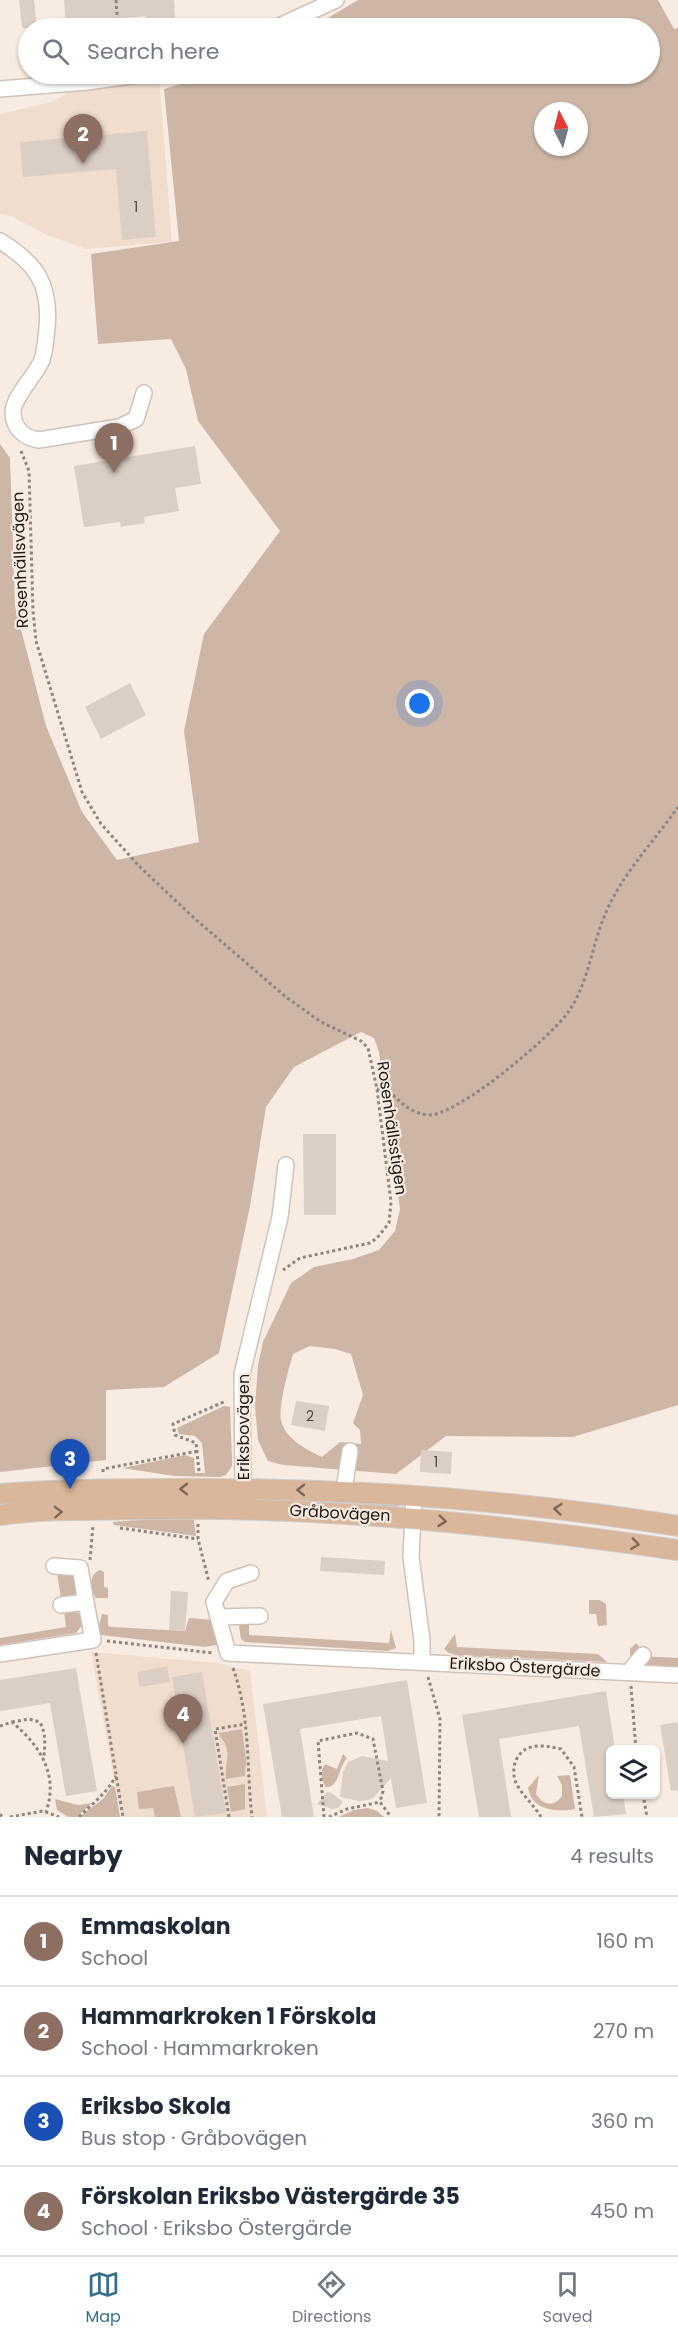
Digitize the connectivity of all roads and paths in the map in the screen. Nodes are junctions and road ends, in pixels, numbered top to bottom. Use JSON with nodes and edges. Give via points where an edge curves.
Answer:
{"nodes":[{"id":1,"x":116,"y":0,"type":"edge"},
{"id":2,"x":336,"y":0,"type":"edge"},
{"id":3,"x":117,"y":18,"type":"edge"},
{"id":4,"x":297,"y":18,"type":"edge"},
{"id":5,"x":62,"y":84,"type":"edge"},
{"id":6,"x":0,"y":89,"type":"edge"},
{"id":7,"x":0,"y":241,"type":"edge"},
{"id":8,"x":144,"y":393,"type":"dead end"},
{"id":9,"x":15,"y":444,"type":"dead end"},
{"id":10,"x":678,"y":807,"type":"edge"},
{"id":11,"x":166,"y":892,"type":"joint"},
{"id":12,"x":377,"y":1089,"type":"junction"},
{"id":13,"x":286,"y":1165,"type":"dead end"},
{"id":14,"x":267,"y":1273,"type":"junction"},
{"id":15,"x":240,"y":1397,"type":"junction"},
{"id":16,"x":198,"y":1451,"type":"junction"},
{"id":17,"x":350,"y":1451,"type":"dead end"},
{"id":18,"x":199,"y":1471,"type":"dead end"},
{"id":19,"x":103,"y":1473,"type":"dead end"},
{"id":20,"x":243,"y":1488,"type":"junction"},
{"id":21,"x":344,"y":1490,"type":"junction"},
{"id":22,"x":0,"y":1494,"type":"edge"},
{"id":23,"x":414,"y":1494,"type":"junction"},
{"id":24,"x":230,"y":1508,"type":"junction"},
{"id":25,"x":0,"y":1515,"type":"edge"},
{"id":26,"x":413,"y":1518,"type":"junction"},
{"id":27,"x":198,"y":1522,"type":"dead end"},
{"id":28,"x":93,"y":1523,"type":"dead end"},
{"id":29,"x":678,"y":1526,"type":"edge"},
{"id":30,"x":118,"y":1527,"type":"dead end"},
{"id":31,"x":198,"y":1539,"type":"junction"},
{"id":32,"x":92,"y":1546,"type":"dead end"},
{"id":33,"x":678,"y":1550,"type":"edge"},
{"id":34,"x":54,"y":1566,"type":"dead end"},
{"id":35,"x":251,"y":1573,"type":"dead end"},
{"id":36,"x":86,"y":1602,"type":"junction"},
{"id":37,"x":214,"y":1602,"type":"junction"},
{"id":38,"x":61,"y":1605,"type":"dead end"},
{"id":39,"x":260,"y":1616,"type":"dead end"},
{"id":40,"x":218,"y":1617,"type":"junction"},
{"id":41,"x":93,"y":1640,"type":"junction"},
{"id":42,"x":228,"y":1653,"type":"junction"},
{"id":43,"x":0,"y":1654,"type":"edge"},
{"id":44,"x":643,"y":1655,"type":"dead end"},
{"id":45,"x":422,"y":1661,"type":"junction"},
{"id":46,"x":629,"y":1672,"type":"junction"},
{"id":47,"x":678,"y":1674,"type":"edge"},
{"id":48,"x":12,"y":1722,"type":"junction"},
{"id":49,"x":246,"y":1724,"type":"junction"},
{"id":50,"x":0,"y":1726,"type":"edge"},
{"id":51,"x":636,"y":1745,"type":"edge"},
{"id":52,"x":44,"y":1757,"type":"junction"},
{"id":53,"x":116,"y":1774,"type":"junction"},
{"id":54,"x":644,"y":1799,"type":"edge"},
{"id":55,"x":380,"y":1802,"type":"junction"},
{"id":56,"x":46,"y":1812,"type":"junction"},
{"id":57,"x":10,"y":1817,"type":"edge"},
{"id":58,"x":59,"y":1817,"type":"edge"},
{"id":59,"x":79,"y":1817,"type":"edge"},
{"id":60,"x":123,"y":1817,"type":"edge"},
{"id":61,"x":229,"y":1817,"type":"edge"},
{"id":62,"x":252,"y":1817,"type":"edge"},
{"id":63,"x":327,"y":1817,"type":"edge"},
{"id":64,"x":391,"y":1817,"type":"edge"},
{"id":65,"x":439,"y":1817,"type":"edge"},
{"id":66,"x":540,"y":1817,"type":"edge"},
{"id":67,"x":582,"y":1817,"type":"edge"},
{"id":68,"x":647,"y":1817,"type":"edge"}],
"edges":[{"from":1,"to":3,"type":"path"},
{"from":2,"to":4,"type":"street"},
{"from":5,"to":6,"type":"street"},
{"from":7,"to":8,"type":"street","via":[[20,254],[42,278],[48,313],[42,359],[13,412],[22,434],[39,440],[119,427],[136,419]]},
{"from":9,"to":11,"type":"path","name":"Rosenhällsvägen","via":[[29,471],[36,641],[75,771],[89,807],[101,824]]},
{"from":10,"to":12,"type":"path","via":[[626,877],[608,909],[582,985],[569,1011],[553,1029],[483,1089],[437,1114],[409,1109],[386,1089]]},
{"from":11,"to":12,"type":"path","name":"Rosenhällsstigen","via":[[286,997],[321,1022],[361,1041],[368,1048]]},
{"from":12,"to":14,"type":"path","name":"Rosenhällsstigen","via":[[391,1203],[389,1223],[370,1243],[300,1258],[281,1272]]},
{"from":13,"to":14,"type":"street","name":"Eriksbovägen","via":[[280,1217]]},
{"from":14,"to":15,"type":"street","name":"Eriksbovägen","via":[[247,1345]]},
{"from":15,"to":16,"type":"path","via":[[173,1424],[175,1435],[192,1440]]},
{"from":15,"to":20,"type":"street","name":"Eriksbovägen"},
{"from":16,"to":18,"type":"path"},
{"from":16,"to":19,"type":"path","via":[[103,1469]]},
{"from":17,"to":21,"type":"street"},
{"from":21,"to":20,"type":"main road","name":"Gråbovägen","one_way":true},
{"from":20,"to":22,"type":"main road","name":"Gråbovägen","one_way":true,"via":[[70,1489]]},
{"from":20,"to":24,"type":"street","name":"Eriksbovägen"},
{"from":21,"to":23,"type":"main road","name":"Gråbovägen"},
{"from":23,"to":26,"type":"street"},
{"from":29,"to":23,"type":"main road","name":"Gråbovägen","one_way":true},
{"from":25,"to":24,"type":"main road","name":"Gråbovägen","one_way":true},
{"from":24,"to":26,"type":"main road","name":"Gråbovägen"},
{"from":26,"to":33,"type":"main road","name":"Gråbovägen","one_way":true},
{"from":26,"to":45,"type":"street","via":[[411,1557]]},
{"from":27,"to":31,"type":"path"},
{"from":28,"to":32,"type":"path"},
{"from":30,"to":31,"type":"path"},
{"from":31,"to":37,"type":"path"},
{"from":34,"to":36,"type":"street","via":[[80,1568]]},
{"from":35,"to":37,"type":"street","via":[[227,1581]]},
{"from":36,"to":38,"type":"street"},
{"from":36,"to":41,"type":"street"},
{"from":37,"to":40,"type":"street"},
{"from":39,"to":40,"type":"street"},
{"from":40,"to":42,"type":"street"},
{"from":41,"to":42,"type":"path"},
{"from":41,"to":43,"type":"street"},
{"from":41,"to":53,"type":"path"},
{"from":42,"to":45,"type":"street","name":"Eriksbo Östergärde"},
{"from":42,"to":49,"type":"path"},
{"from":44,"to":46,"type":"street"},
{"from":45,"to":46,"type":"street","name":"Eriksbo Östergärde"},
{"from":45,"to":65,"type":"path","name":"Eriksbo Östergärde","via":[[440,1719]]},
{"from":46,"to":47,"type":"street","name":"Eriksbo Östergärde"},
{"from":46,"to":51,"type":"path"},
{"from":48,"to":50,"type":"path"},
{"from":48,"to":52,"type":"path"},
{"from":48,"to":52,"type":"path","via":[[40,1722],[46,1741]]},
{"from":49,"to":61,"type":"path","via":[[215,1729]]},
{"from":49,"to":62,"type":"path"},
{"from":52,"to":56,"type":"path","via":[[51,1780]]},
{"from":53,"to":59,"type":"path","via":[[109,1790]]},
{"from":53,"to":60,"type":"path"},
{"from":54,"to":68,"type":"path"},
{"from":55,"to":63,"type":"path"},
{"from":55,"to":63,"type":"path","via":[[383,1791],[373,1739],[357,1733],[318,1741]]},
{"from":55,"to":64,"type":"path"},
{"from":56,"to":57,"type":"path"},
{"from":56,"to":58,"type":"path"},
{"from":66,"to":67,"type":"path","via":[[515,1781],[513,1766],[520,1753],[530,1746],[546,1745],[561,1749],[574,1767]]}]}
